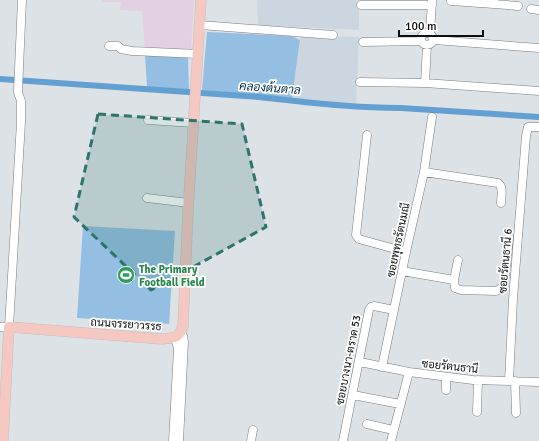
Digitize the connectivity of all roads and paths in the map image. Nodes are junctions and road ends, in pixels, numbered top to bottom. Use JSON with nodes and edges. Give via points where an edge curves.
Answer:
{"nodes":[{"id":1,"x":22,"y":0,"type":"edge"},
{"id":2,"x":201,"y":0,"type":"edge"},
{"id":3,"x":451,"y":0,"type":"edge"},
{"id":4,"x":494,"y":2,"type":"edge"},
{"id":5,"x":432,"y":3,"type":"edge"},
{"id":6,"x":360,"y":5,"type":"dead end"},
{"id":7,"x":518,"y":6,"type":"dead end"},
{"id":8,"x":200,"y":25,"type":"junction"},
{"id":9,"x":333,"y":35,"type":"dead end"},
{"id":10,"x":432,"y":37,"type":"junction"},
{"id":11,"x":363,"y":42,"type":"dead end"},
{"id":12,"x":424,"y":43,"type":"junction"},
{"id":13,"x":109,"y":46,"type":"dead end"},
{"id":14,"x":539,"y":48,"type":"edge"},
{"id":15,"x":198,"y":54,"type":"junction"},
{"id":16,"x":360,"y":82,"type":"dead end"},
{"id":17,"x":425,"y":83,"type":"junction"},
{"id":18,"x":539,"y":91,"type":"edge"},
{"id":19,"x":432,"y":117,"type":"dead end"},
{"id":20,"x":148,"y":120,"type":"dead end"},
{"id":21,"x":193,"y":123,"type":"junction"},
{"id":22,"x":538,"y":127,"type":"edge"},
{"id":23,"x":367,"y":135,"type":"dead end"},
{"id":24,"x":424,"y":172,"type":"junction"},
{"id":25,"x":147,"y":198,"type":"dead end"},
{"id":26,"x":189,"y":203,"type":"junction"},
{"id":27,"x":501,"y":203,"type":"dead end"},
{"id":28,"x":509,"y":237,"type":"dead end"},
{"id":29,"x":406,"y":252,"type":"junction"},
{"id":30,"x":458,"y":260,"type":"dead end"},
{"id":31,"x":402,"y":271,"type":"junction"},
{"id":32,"x":454,"y":280,"type":"junction"},
{"id":33,"x":394,"y":310,"type":"junction"},
{"id":34,"x":5,"y":327,"type":"edge"},
{"id":35,"x":178,"y":335,"type":"junction"},
{"id":36,"x":360,"y":362,"type":"junction"},
{"id":37,"x":382,"y":367,"type":"junction"},
{"id":38,"x":409,"y":372,"type":"junction"},
{"id":39,"x":446,"y":377,"type":"junction"},
{"id":40,"x":478,"y":380,"type":"junction"},
{"id":41,"x":512,"y":381,"type":"junction"},
{"id":42,"x":539,"y":382,"type":"edge"},
{"id":43,"x":446,"y":390,"type":"dead end"},
{"id":44,"x":353,"y":395,"type":"junction"},
{"id":45,"x":400,"y":404,"type":"junction"},
{"id":46,"x":477,"y":412,"type":"dead end"},
{"id":47,"x":516,"y":412,"type":"dead end"},
{"id":48,"x":367,"y":424,"type":"dead end"},
{"id":49,"x":253,"y":430,"type":"dead end"},
{"id":50,"x":393,"y":430,"type":"junction"},
{"id":51,"x":3,"y":441,"type":"edge"},
{"id":52,"x":173,"y":441,"type":"edge"},
{"id":53,"x":179,"y":441,"type":"edge"},
{"id":54,"x":251,"y":441,"type":"edge"},
{"id":55,"x":343,"y":441,"type":"edge"},
{"id":56,"x":390,"y":441,"type":"edge"}],
"edges":[{"from":1,"to":34,"type":"street","via":[[18,91],[21,101],[21,122]]},
{"from":2,"to":8,"type":"main road"},
{"from":3,"to":4,"type":"street"},
{"from":4,"to":7,"type":"street"},
{"from":5,"to":6,"type":"street"},
{"from":5,"to":10,"type":"street"},
{"from":8,"to":9,"type":"street"},
{"from":8,"to":15,"type":"main road"},
{"from":10,"to":12,"type":"street","via":[[430,45]]},
{"from":10,"to":12,"type":"street","via":[[424,34],[421,37]]},
{"from":10,"to":14,"type":"street"},
{"from":11,"to":12,"type":"street"},
{"from":12,"to":17,"type":"street"},
{"from":13,"to":15,"type":"street","via":[[132,51]]},
{"from":15,"to":21,"type":"main road"},
{"from":16,"to":17,"type":"street"},
{"from":17,"to":18,"type":"street"},
{"from":19,"to":24,"type":"street","name":"ซอยพุทธรัตนมณี"},
{"from":20,"to":21,"type":"street"},
{"from":21,"to":26,"type":"main road"},
{"from":22,"to":41,"type":"street","name":"ซอยรัตนธานี 6","via":[[525,144],[513,299]]},
{"from":23,"to":29,"type":"street","via":[[356,235],[359,239]]},
{"from":24,"to":27,"type":"street","via":[[498,183],[501,188]]},
{"from":24,"to":29,"type":"street","name":"ซอยพุทธรัตนมณี"},
{"from":25,"to":26,"type":"street"},
{"from":26,"to":35,"type":"main road","via":[[183,326]]},
{"from":28,"to":32,"type":"street","via":[[505,281],[502,288],[496,291],[461,290],[455,288]]},
{"from":29,"to":31,"type":"street","name":"ซอยพุทธรัตนมณี"},
{"from":30,"to":32,"type":"street"},
{"from":31,"to":32,"type":"street"},
{"from":31,"to":33,"type":"street","name":"ซอยพุทธรัตนมณี"},
{"from":33,"to":36,"type":"street","name":"ซอยบางนา-ตราด 53","via":[[374,306],[369,310]]},
{"from":33,"to":37,"type":"street","name":"ซอยพุทธรัตนมณี"},
{"from":34,"to":35,"type":"main road","name":"ถนนจรรยาวรรธ","via":[[162,339]]},
{"from":34,"to":51,"type":"main road"},
{"from":35,"to":52,"type":"street"},
{"from":35,"to":53,"type":"street","via":[[183,336],[184,342]]},
{"from":36,"to":37,"type":"street","name":"ซอยรัตนธานี"},
{"from":36,"to":44,"type":"street","name":"ซอยบางนา-ตราด 53"},
{"from":37,"to":38,"type":"street","name":"ซอยรัตนธานี"},
{"from":38,"to":39,"type":"street","name":"ซอยรัตนธานี"},
{"from":38,"to":45,"type":"street"},
{"from":39,"to":40,"type":"street","name":"ซอยรัตนธานี"},
{"from":39,"to":43,"type":"street"},
{"from":40,"to":41,"type":"street","name":"ซอยรัตนธานี"},
{"from":40,"to":46,"type":"street"},
{"from":41,"to":42,"type":"street","name":"ซอยรัตนธานี"},
{"from":41,"to":47,"type":"street","name":"ซอยรัตนธานี 6"},
{"from":44,"to":45,"type":"street"},
{"from":44,"to":55,"type":"street","name":"ซอยบางนา-ตราด 53"},
{"from":45,"to":50,"type":"street"},
{"from":48,"to":50,"type":"street"},
{"from":49,"to":54,"type":"street"},
{"from":50,"to":56,"type":"street"}]}
